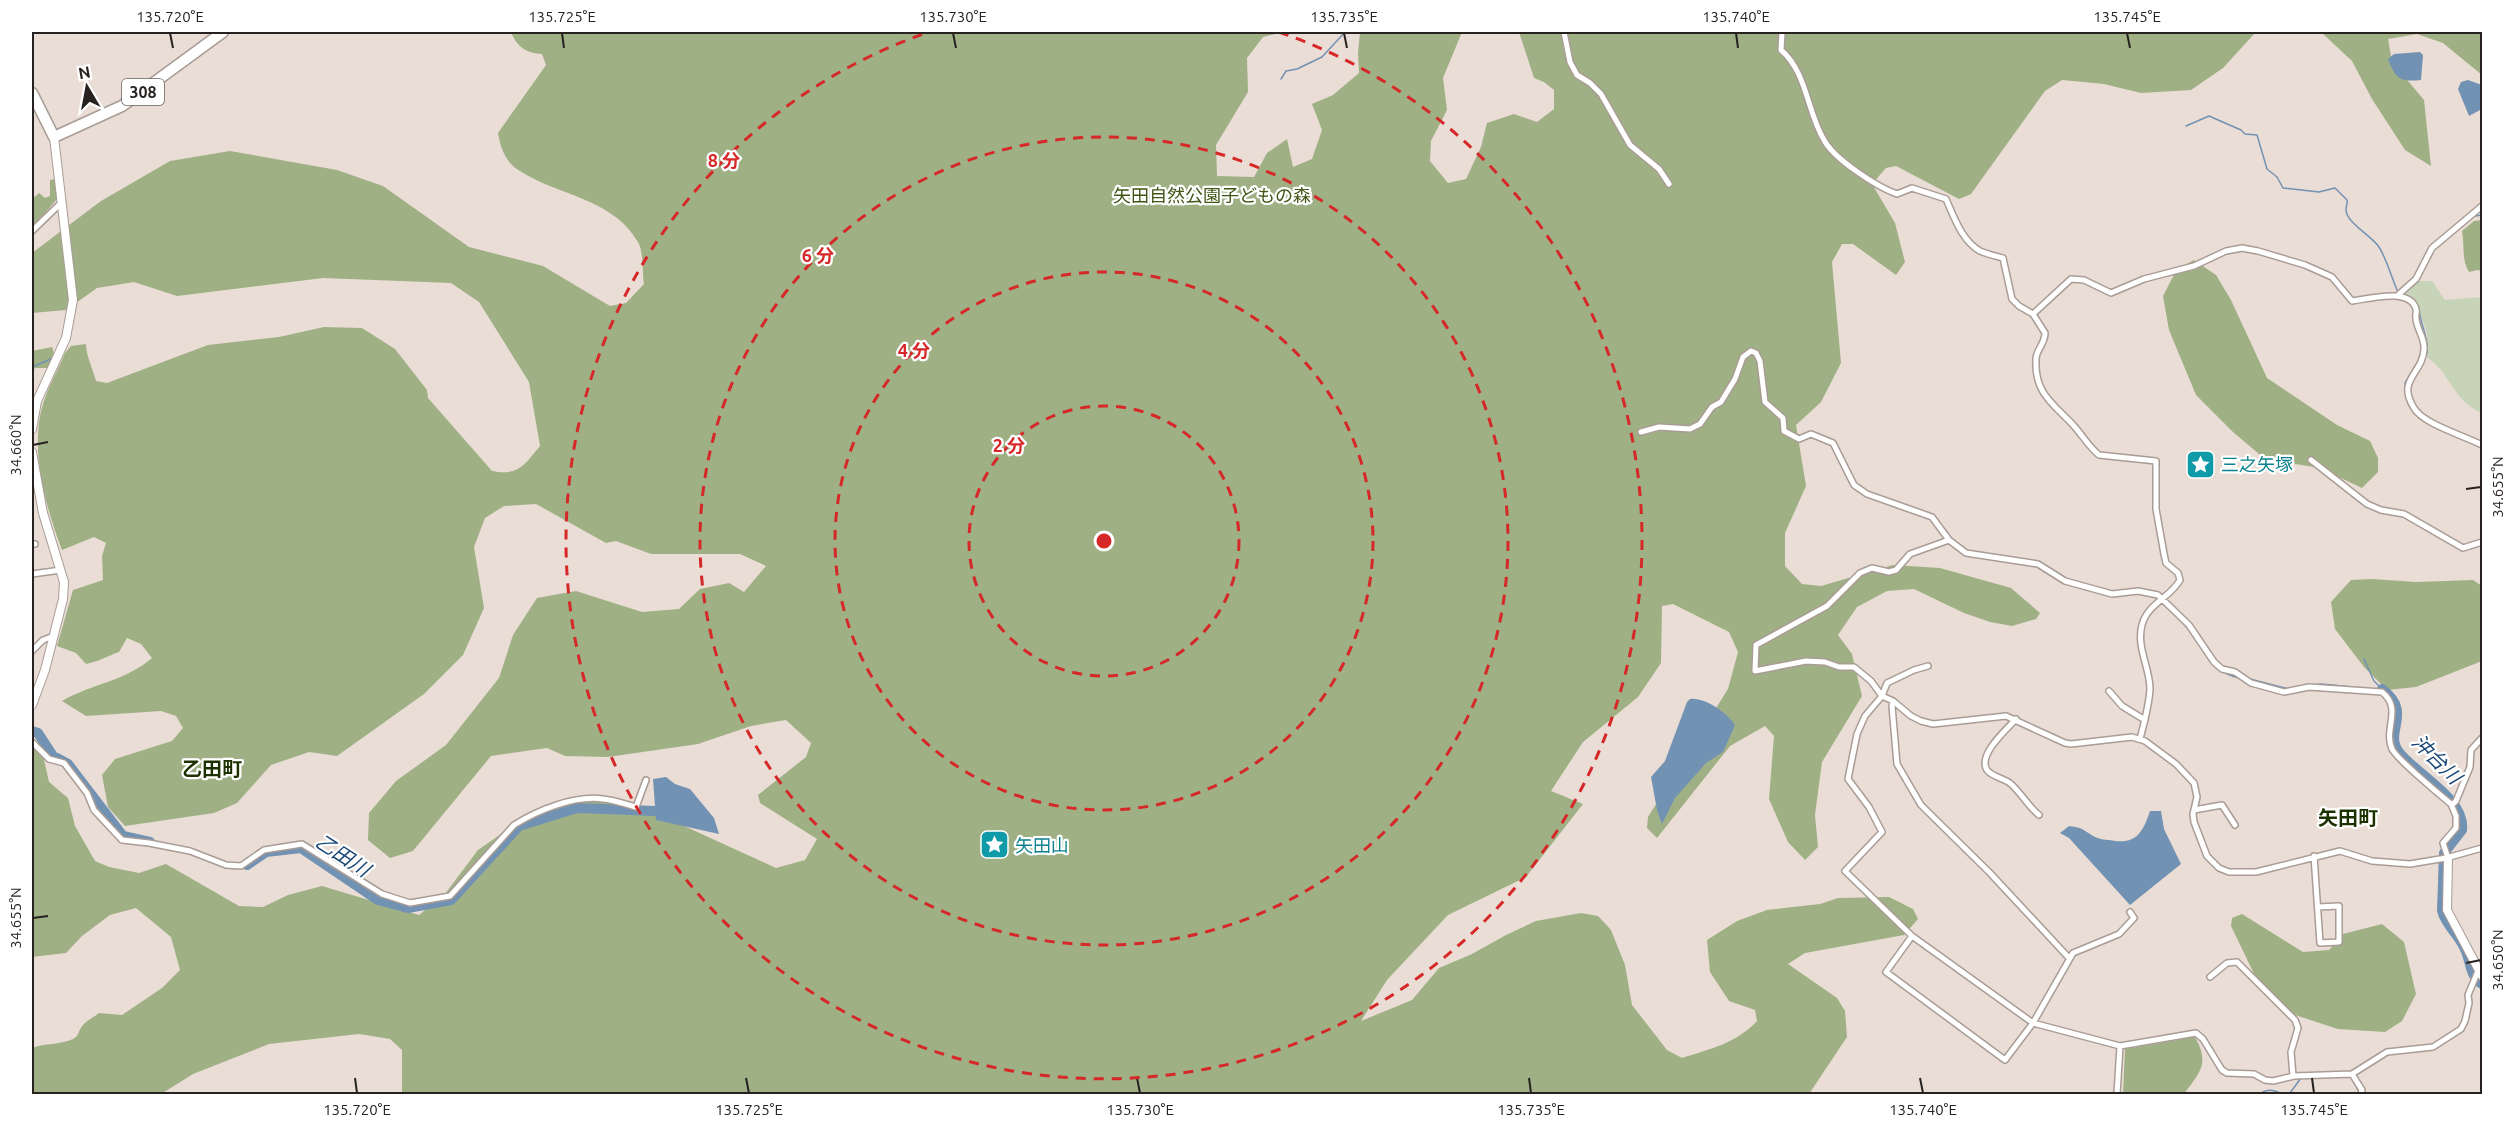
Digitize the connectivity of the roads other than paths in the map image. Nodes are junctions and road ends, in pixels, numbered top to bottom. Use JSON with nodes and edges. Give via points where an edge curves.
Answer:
{"nodes":[{"id":1,"x":223,"y":32,"type":"edge"},
{"id":2,"x":1564,"y":32,"type":"edge"},
{"id":3,"x":1782,"y":32,"type":"edge"},
{"id":4,"x":32,"y":93,"type":"edge"},
{"id":5,"x":54,"y":137,"type":"junction"},
{"id":6,"x":1669,"y":184,"type":"dead end"},
{"id":7,"x":62,"y":202,"type":"junction"},
{"id":8,"x":2482,"y":206,"type":"edge"},
{"id":9,"x":32,"y":231,"type":"edge"},
{"id":10,"x":2398,"y":295,"type":"junction"},
{"id":11,"x":2033,"y":314,"type":"junction"},
{"id":12,"x":32,"y":429,"type":"edge"},
{"id":13,"x":1641,"y":432,"type":"dead end"},
{"id":14,"x":2482,"y":445,"type":"edge"},
{"id":15,"x":32,"y":452,"type":"edge"},
{"id":16,"x":2311,"y":460,"type":"dead end"},
{"id":17,"x":1949,"y":540,"type":"junction"},
{"id":18,"x":2482,"y":542,"type":"edge"},
{"id":19,"x":61,"y":570,"type":"junction"},
{"id":20,"x":32,"y":574,"type":"edge"},
{"id":21,"x":2161,"y":597,"type":"junction"},
{"id":22,"x":54,"y":636,"type":"junction"},
{"id":23,"x":32,"y":651,"type":"edge"},
{"id":24,"x":1928,"y":666,"type":"dead end"},
{"id":25,"x":2109,"y":692,"type":"dead end"},
{"id":26,"x":1882,"y":696,"type":"junction"},
{"id":27,"x":1893,"y":701,"type":"junction"},
{"id":28,"x":32,"y":705,"type":"edge"},
{"id":29,"x":2016,"y":719,"type":"junction"},
{"id":30,"x":2145,"y":720,"type":"junction"},
{"id":31,"x":2482,"y":738,"type":"edge"},
{"id":32,"x":2140,"y":739,"type":"junction"},
{"id":33,"x":32,"y":742,"type":"edge"},
{"id":34,"x":646,"y":780,"type":"dead end"},
{"id":35,"x":2454,"y":803,"type":"junction"},
{"id":36,"x":2194,"y":810,"type":"junction"},
{"id":37,"x":2039,"y":815,"type":"dead end"},
{"id":38,"x":2235,"y":825,"type":"dead end"},
{"id":39,"x":2482,"y":848,"type":"edge"},
{"id":40,"x":2445,"y":855,"type":"junction"},
{"id":41,"x":2314,"y":856,"type":"junction"},
{"id":42,"x":2318,"y":907,"type":"junction"},
{"id":43,"x":2130,"y":912,"type":"dead end"},
{"id":44,"x":1911,"y":936,"type":"junction"},
{"id":45,"x":2069,"y":958,"type":"junction"},
{"id":46,"x":2480,"y":974,"type":"edge"},
{"id":47,"x":2210,"y":977,"type":"dead end"},
{"id":48,"x":2033,"y":1023,"type":"junction"},
{"id":49,"x":2120,"y":1046,"type":"junction"},
{"id":50,"x":2352,"y":1074,"type":"junction"},
{"id":51,"x":2293,"y":1076,"type":"junction"},
{"id":52,"x":2361,"y":1094,"type":"edge"},
{"id":53,"x":2117,"y":1095,"type":"edge"}],
"edges":[{"from":1,"to":5,"type":"highway","number":"308","via":[[122,106]]},
{"from":2,"to":6,"type":"street","via":[[1577,75],[1601,94],[1630,145],[1659,169]]},
{"from":3,"to":11,"type":"street","via":[[1781,50],[1796,67],[1829,148],[1878,187],[1897,194],[1912,188],[1946,199],[1968,240],[1979,250],[2003,258],[2012,298]]},
{"from":4,"to":5,"type":"highway"},
{"from":5,"to":7,"type":"street"},
{"from":7,"to":9,"type":"street"},
{"from":7,"to":12,"type":"street","via":[[72,289],[70,321],[37,401]]},
{"from":8,"to":10,"type":"street","via":[[2432,248],[2416,279]]},
{"from":10,"to":11,"type":"street","via":[[2352,301],[2332,277],[2305,265],[2242,248],[2111,293],[2084,280],[2071,279]]},
{"from":10,"to":14,"type":"street","via":[[2415,308],[2424,342],[2423,357],[2408,382],[2413,408],[2425,419]]},
{"from":11,"to":21,"type":"street","via":[[2045,333],[2036,358],[2038,383],[2052,406],[2099,455],[2156,461],[2156,509],[2165,560],[2180,580]]},
{"from":13,"to":17,"type":"street","via":[[1659,427],[1690,429],[1700,424],[1712,407],[1721,402],[1743,357],[1751,351],[1760,361],[1766,402],[1783,418],[1784,431],[1799,439],[1811,434],[1833,443],[1854,484],[1867,494],[1932,517]]},
{"from":15,"to":19,"type":"street","via":[[43,513]]},
{"from":16,"to":18,"type":"street","via":[[2367,504],[2404,514],[2463,548]]},
{"from":17,"to":21,"type":"street","via":[[1966,553],[2038,564],[2077,586],[2112,594],[2138,591]]},
{"from":17,"to":26,"type":"street","via":[[1910,554],[1896,570],[1872,568],[1860,573],[1827,606],[1756,645],[1755,671],[1806,661],[1826,662],[1854,668]]},
{"from":19,"to":20,"type":"street"},
{"from":19,"to":22,"type":"street","via":[[63,599]]},
{"from":21,"to":30,"type":"street","via":[[2141,627],[2142,658],[2150,688]]},
{"from":21,"to":35,"type":"street","via":[[2189,625],[2211,659],[2246,681],[2284,692],[2309,687],[2382,692],[2393,710],[2393,751]]},
{"from":22,"to":23,"type":"street"},
{"from":22,"to":28,"type":"street"},
{"from":24,"to":26,"type":"street","via":[[1887,683]]},
{"from":25,"to":30,"type":"street","via":[[2122,706]]},
{"from":26,"to":27,"type":"street"},
{"from":26,"to":44,"type":"street","via":[[1865,716],[1857,734],[1848,779],[1882,832],[1845,871]]},
{"from":27,"to":29,"type":"street","via":[[1928,724],[2000,716]]},
{"from":27,"to":45,"type":"street","via":[[1897,764],[1921,805]]},
{"from":29,"to":32,"type":"street","via":[[2071,744],[2120,737]]},
{"from":29,"to":37,"type":"street","via":[[1989,751],[1985,765],[1993,775],[2012,784]]},
{"from":30,"to":32,"type":"street"},
{"from":31,"to":35,"type":"street","via":[[2471,750],[2470,767]]},
{"from":32,"to":36,"type":"street","via":[[2190,776],[2196,790]]},
{"from":33,"to":34,"type":"street","via":[[49,759],[64,763],[87,793],[94,810],[122,840],[180,849],[226,865],[242,866],[264,850],[302,844],[382,894],[410,903],[450,896],[514,825],[527,817],[572,801],[602,798],[636,807]]},
{"from":35,"to":40,"type":"street","via":[[2457,824],[2445,840]]},
{"from":36,"to":38,"type":"street","via":[[2222,805]]},
{"from":36,"to":41,"type":"street","via":[[2194,822],[2207,856],[2229,872],[2256,872]]},
{"from":39,"to":40,"type":"street"},
{"from":40,"to":41,"type":"street","via":[[2410,864],[2372,861],[2340,851]]},
{"from":40,"to":46,"type":"street","via":[[2447,910]]},
{"from":41,"to":42,"type":"street"},
{"from":42,"to":42,"type":"street","via":[[2320,943],[2340,942],[2338,906]]},
{"from":43,"to":45,"type":"street","via":[[2134,918],[2119,934]]},
{"from":44,"to":48,"type":"street"},
{"from":44,"to":48,"type":"street","via":[[1886,972],[2005,1060]]},
{"from":45,"to":48,"type":"street"},
{"from":46,"to":50,"type":"street","via":[[2468,995],[2465,1021],[2454,1035],[2433,1047],[2387,1052]]},
{"from":47,"to":51,"type":"street","via":[[2227,963],[2236,963],[2295,1020],[2298,1028],[2291,1052]]},
{"from":48,"to":49,"type":"street"},
{"from":49,"to":51,"type":"street","via":[[2196,1033],[2227,1073],[2247,1073],[2272,1081]]},
{"from":49,"to":53,"type":"street"},
{"from":50,"to":51,"type":"street"},
{"from":50,"to":52,"type":"street"}]}
